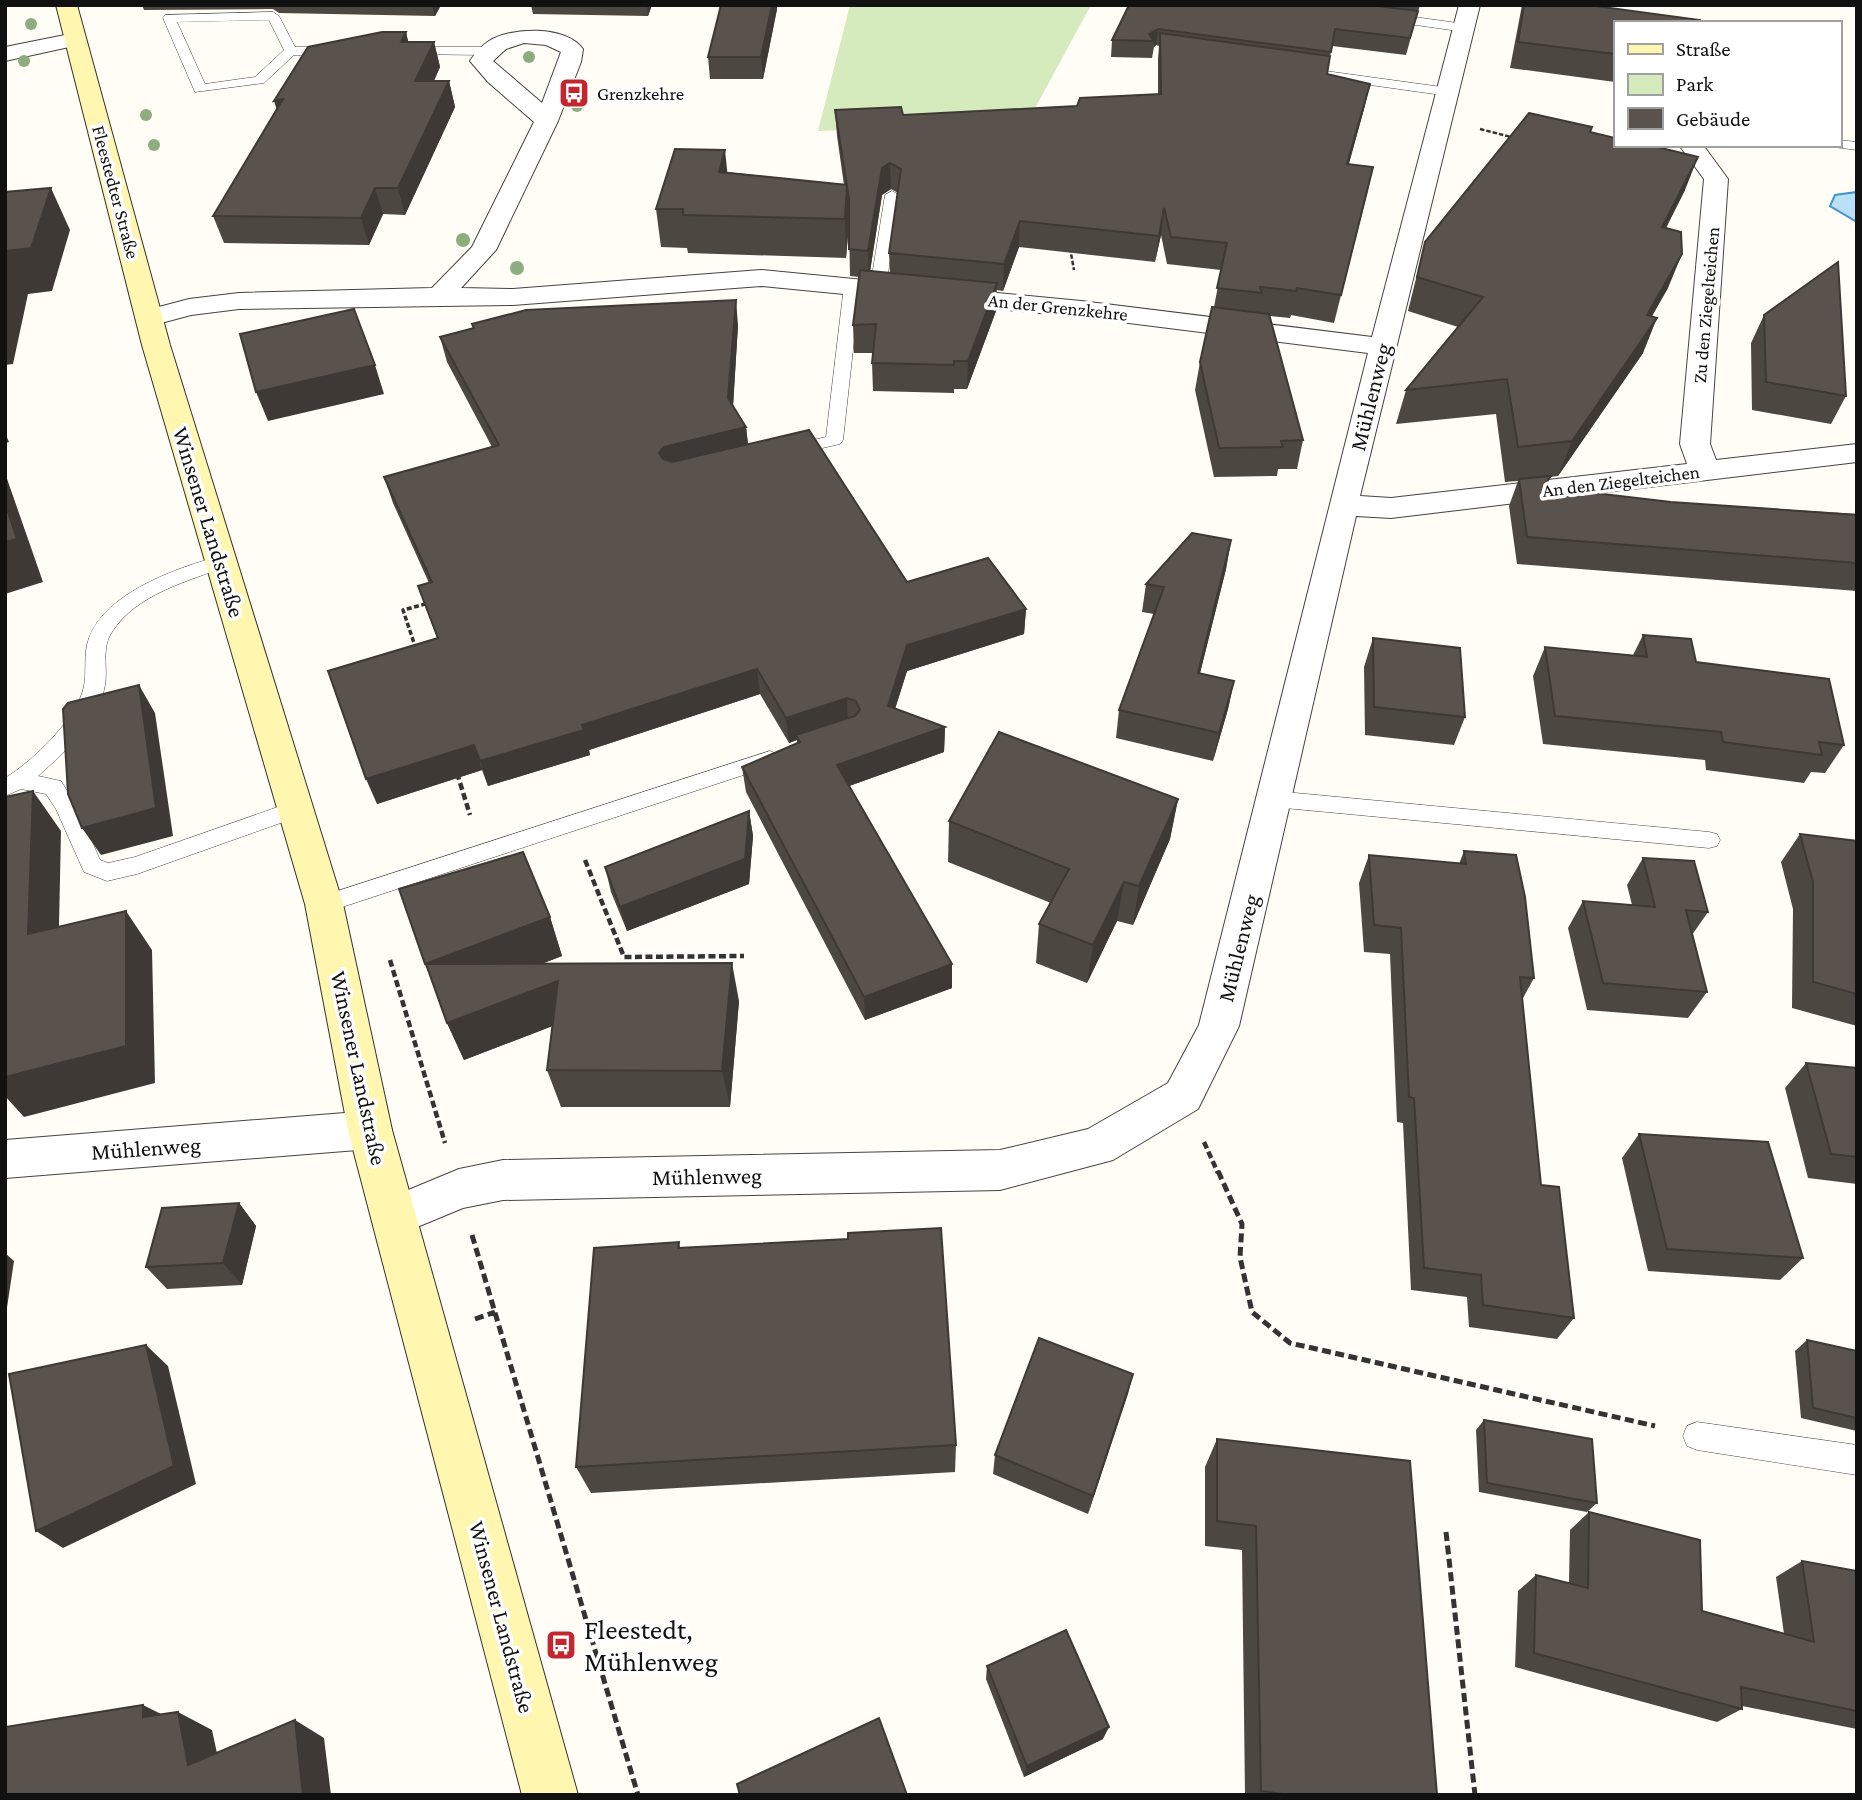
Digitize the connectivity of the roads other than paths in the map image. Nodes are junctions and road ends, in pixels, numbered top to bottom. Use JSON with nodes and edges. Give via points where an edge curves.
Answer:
{"nodes":[{"id":1,"x":66,"y":5,"type":"edge"},
{"id":2,"x":1374,"y":16,"type":"edge"},
{"id":3,"x":1467,"y":17,"type":"edge"},
{"id":4,"x":75,"y":40,"type":"junction"},
{"id":5,"x":291,"y":51,"type":"junction"},
{"id":6,"x":356,"y":51,"type":"edge"},
{"id":7,"x":395,"y":51,"type":"edge"},
{"id":8,"x":487,"y":51,"type":"junction"},
{"id":9,"x":5,"y":54,"type":"edge"},
{"id":10,"x":1302,"y":72,"type":"edge"},
{"id":11,"x":1448,"y":92,"type":"junction"},
{"id":12,"x":546,"y":121,"type":"junction"},
{"id":13,"x":1692,"y":147,"type":"edge"},
{"id":14,"x":892,"y":195,"type":"dead end"},
{"id":15,"x":865,"y":287,"type":"junction"},
{"id":16,"x":439,"y":296,"type":"junction"},
{"id":17,"x":153,"y":332,"type":"junction"},
{"id":18,"x":1382,"y":346,"type":"junction"},
{"id":19,"x":1857,"y":453,"type":"edge"},
{"id":20,"x":768,"y":456,"type":"edge"},
{"id":21,"x":1705,"y":472,"type":"junction"},
{"id":22,"x":1343,"y":505,"type":"junction"},
{"id":23,"x":221,"y":562,"type":"junction"},
{"id":24,"x":796,"y":751,"type":"edge"},
{"id":25,"x":13,"y":785,"type":"edge"},
{"id":26,"x":1274,"y":799,"type":"junction"},
{"id":27,"x":295,"y":809,"type":"junction"},
{"id":28,"x":1709,"y":841,"type":"dead end"},
{"id":29,"x":324,"y":904,"type":"junction"},
{"id":30,"x":370,"y":1130,"type":"junction"},
{"id":31,"x":5,"y":1159,"type":"edge"},
{"id":32,"x":393,"y":1217,"type":"junction"},
{"id":33,"x":1697,"y":1436,"type":"road end"},
{"id":34,"x":1857,"y":1460,"type":"edge"},
{"id":35,"x":550,"y":1795,"type":"edge"}],
"edges":[{"from":1,"to":4,"type":"street","name":"Fleestedter Straße"},
{"from":2,"to":3,"type":"lane"},
{"from":3,"to":11,"type":"street","name":"Mühlenweg"},
{"from":4,"to":9,"type":"street"},
{"from":4,"to":17,"type":"street","name":"Fleestedter Straße"},
{"from":5,"to":5,"type":"lane","via":[[273,16],[169,18],[200,89],[259,80]]},
{"from":5,"to":6,"type":"lane"},
{"from":7,"to":8,"type":"lane"},
{"from":8,"to":12,"type":"street","via":[[481,61],[489,71],[534,105]]},
{"from":8,"to":12,"type":"street","via":[[521,38],[553,39],[572,49]]},
{"from":10,"to":11,"type":"lane"},
{"from":11,"to":18,"type":"street","name":"Mühlenweg"},
{"from":12,"to":16,"type":"street","via":[[483,250]]},
{"from":13,"to":21,"type":"street","name":"Zu den Ziegelteichen","via":[[1716,179],[1695,444]]},
{"from":14,"to":15,"type":"lane"},
{"from":15,"to":16,"type":"street","name":"An der Grenzkehre","via":[[761,278],[513,297]]},
{"from":15,"to":18,"type":"street","name":"An der Grenzkehre"},
{"from":15,"to":20,"type":"lane","via":[[834,440]]},
{"from":16,"to":17,"type":"street","via":[[239,301],[189,307]]},
{"from":17,"to":23,"type":"street","name":"Winsener Landstraße"},
{"from":18,"to":22,"type":"street","name":"Mühlenweg"},
{"from":19,"to":21,"type":"street","name":"An den Ziegelteichen"},
{"from":21,"to":22,"type":"street","name":"An den Ziegelteichen","via":[[1391,508]]},
{"from":22,"to":26,"type":"street","name":"Mühlenweg"},
{"from":23,"to":25,"type":"lane","via":[[131,599],[102,632],[93,694],[48,754]]},
{"from":23,"to":27,"type":"street","name":"Winsener Landstraße"},
{"from":24,"to":29,"type":"lane"},
{"from":25,"to":27,"type":"lane","via":[[53,787],[92,866],[107,872]]},
{"from":26,"to":28,"type":"lane"},
{"from":26,"to":32,"type":"street","name":"Mühlenweg","via":[[1219,1026],[1183,1096],[1098,1146],[1000,1170],[503,1180],[459,1189]]},
{"from":27,"to":29,"type":"street","name":"Winsener Landstraße"},
{"from":29,"to":30,"type":"street","name":"Winsener Landstraße"},
{"from":30,"to":31,"type":"street","name":"Mühlenweg"},
{"from":30,"to":32,"type":"street","name":"Winsener Landstraße"},
{"from":32,"to":35,"type":"street","name":"Winsener Landstraße"},
{"from":33,"to":34,"type":"lane"}]}
